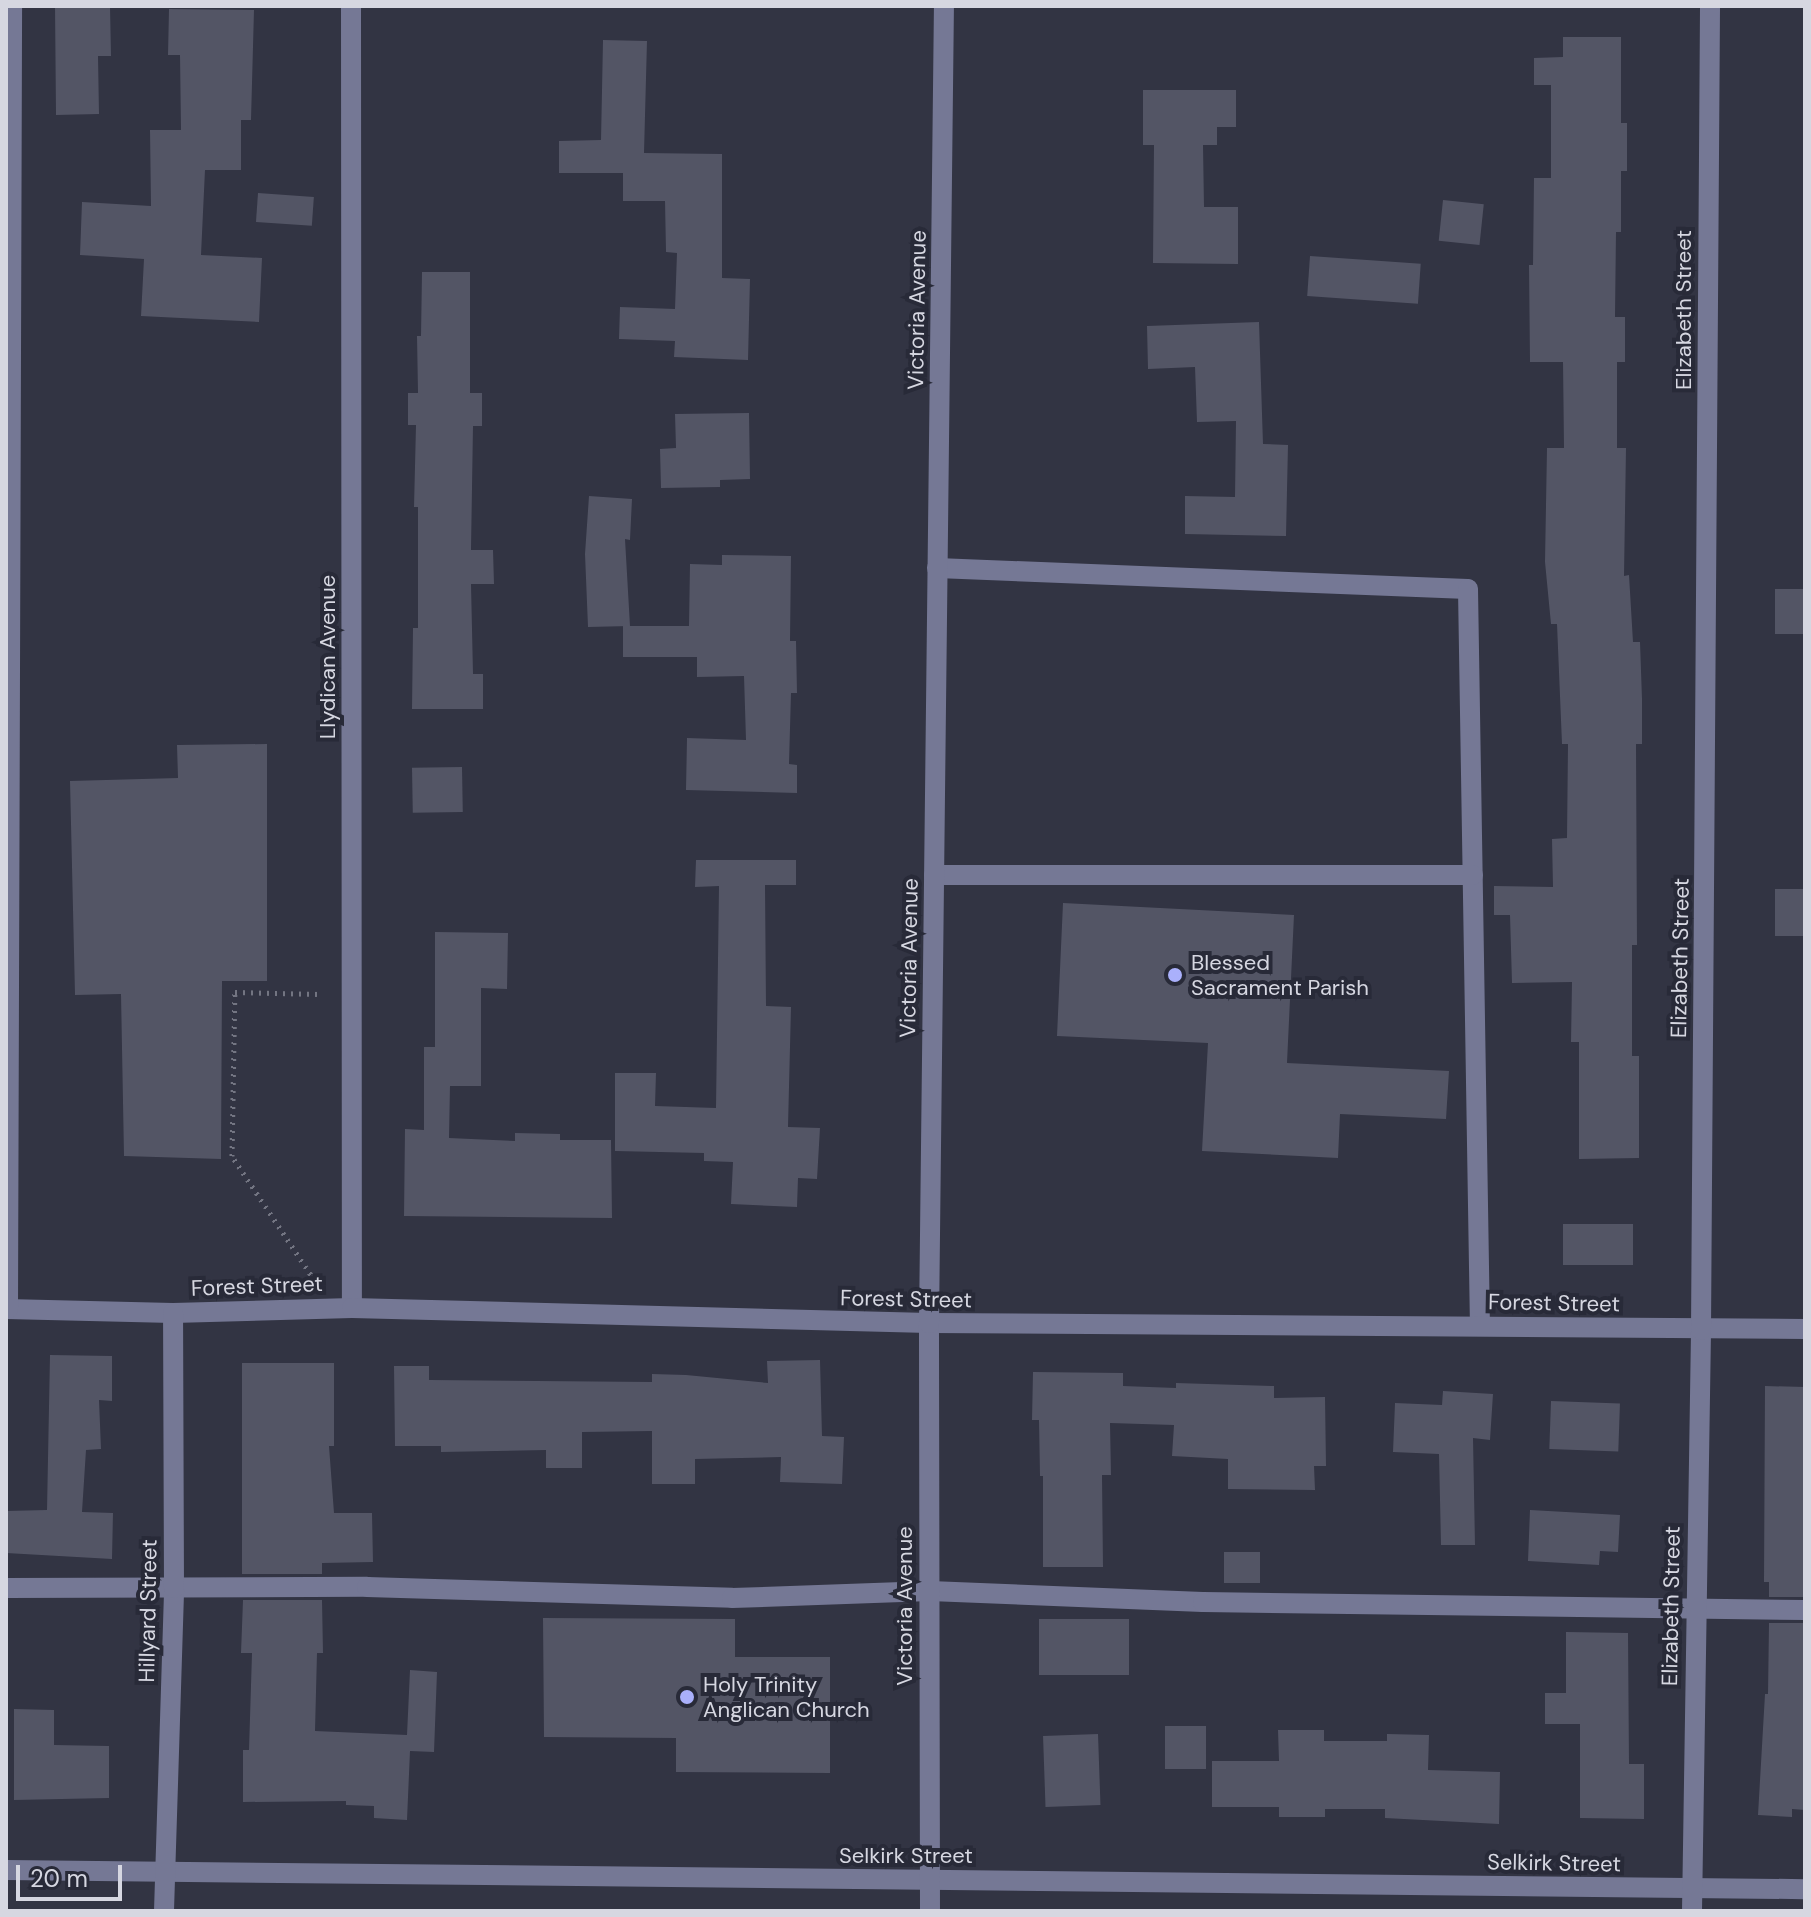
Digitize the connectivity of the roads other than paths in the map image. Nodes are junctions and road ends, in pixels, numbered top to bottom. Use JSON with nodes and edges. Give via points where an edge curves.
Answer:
{"nodes":[{"id":1,"x":12,"y":6,"type":"edge"},
{"id":2,"x":351,"y":6,"type":"edge"},
{"id":3,"x":944,"y":6,"type":"edge"},
{"id":4,"x":1710,"y":6,"type":"edge"},
{"id":5,"x":937,"y":568,"type":"junction"},
{"id":6,"x":934,"y":875,"type":"junction"},
{"id":7,"x":1473,"y":875,"type":"junction"},
{"id":8,"x":352,"y":1308,"type":"junction"},
{"id":9,"x":7,"y":1309,"type":"edge"},
{"id":10,"x":173,"y":1313,"type":"junction"},
{"id":11,"x":929,"y":1323,"type":"junction"},
{"id":12,"x":1480,"y":1326,"type":"junction"},
{"id":13,"x":1805,"y":1329,"type":"edge"},
{"id":14,"x":1701,"y":1330,"type":"junction"},
{"id":15,"x":6,"y":1588,"type":"edge"},
{"id":16,"x":174,"y":1588,"type":"junction"},
{"id":17,"x":930,"y":1591,"type":"junction"},
{"id":18,"x":1695,"y":1609,"type":"junction"},
{"id":19,"x":1805,"y":1610,"type":"edge"},
{"id":20,"x":6,"y":1870,"type":"edge"},
{"id":21,"x":163,"y":1871,"type":"junction"},
{"id":22,"x":929,"y":1881,"type":"junction"},
{"id":23,"x":1692,"y":1888,"type":"junction"},
{"id":24,"x":1805,"y":1889,"type":"edge"},
{"id":25,"x":164,"y":1911,"type":"edge"},
{"id":26,"x":930,"y":1911,"type":"edge"},
{"id":27,"x":1692,"y":1911,"type":"edge"}],
"edges":[{"from":1,"to":9,"type":"street"},
{"from":2,"to":8,"type":"street","name":"Llydican Avenue"},
{"from":3,"to":5,"type":"street","name":"Victoria Avenue"},
{"from":4,"to":14,"type":"street","name":"Elizabeth Street"},
{"from":5,"to":6,"type":"street","name":"Victoria Avenue"},
{"from":5,"to":7,"type":"street","via":[[1468,589]]},
{"from":6,"to":7,"type":"street"},
{"from":6,"to":11,"type":"street","name":"Victoria Avenue"},
{"from":7,"to":12,"type":"street"},
{"from":8,"to":10,"type":"street","name":"Forest Street"},
{"from":8,"to":11,"type":"street","name":"Forest Street"},
{"from":9,"to":10,"type":"street","name":"Forest Street"},
{"from":10,"to":16,"type":"street","name":"Hillyard Street"},
{"from":11,"to":12,"type":"street","name":"Forest Street"},
{"from":11,"to":17,"type":"street","name":"Victoria Avenue"},
{"from":12,"to":14,"type":"street","name":"Forest Street"},
{"from":13,"to":14,"type":"street","name":"Forest Street"},
{"from":14,"to":18,"type":"street","name":"Elizabeth Street"},
{"from":15,"to":16,"type":"street"},
{"from":16,"to":17,"type":"street","via":[[367,1587],[732,1598]]},
{"from":16,"to":21,"type":"street","name":"Hillyard Street"},
{"from":17,"to":18,"type":"street","via":[[1203,1602]]},
{"from":17,"to":22,"type":"street","name":"Victoria Avenue"},
{"from":18,"to":19,"type":"street"},
{"from":18,"to":23,"type":"street","name":"Elizabeth Street"},
{"from":20,"to":21,"type":"street","name":"Selkirk Street"},
{"from":21,"to":22,"type":"street","name":"Selkirk Street"},
{"from":21,"to":25,"type":"street","name":"Hillyard Street"},
{"from":22,"to":23,"type":"street","name":"Selkirk Street"},
{"from":22,"to":26,"type":"street","name":"Victoria Avenue"},
{"from":23,"to":24,"type":"street","name":"Selkirk Street"},
{"from":23,"to":27,"type":"street","name":"Elizabeth Street"}]}
